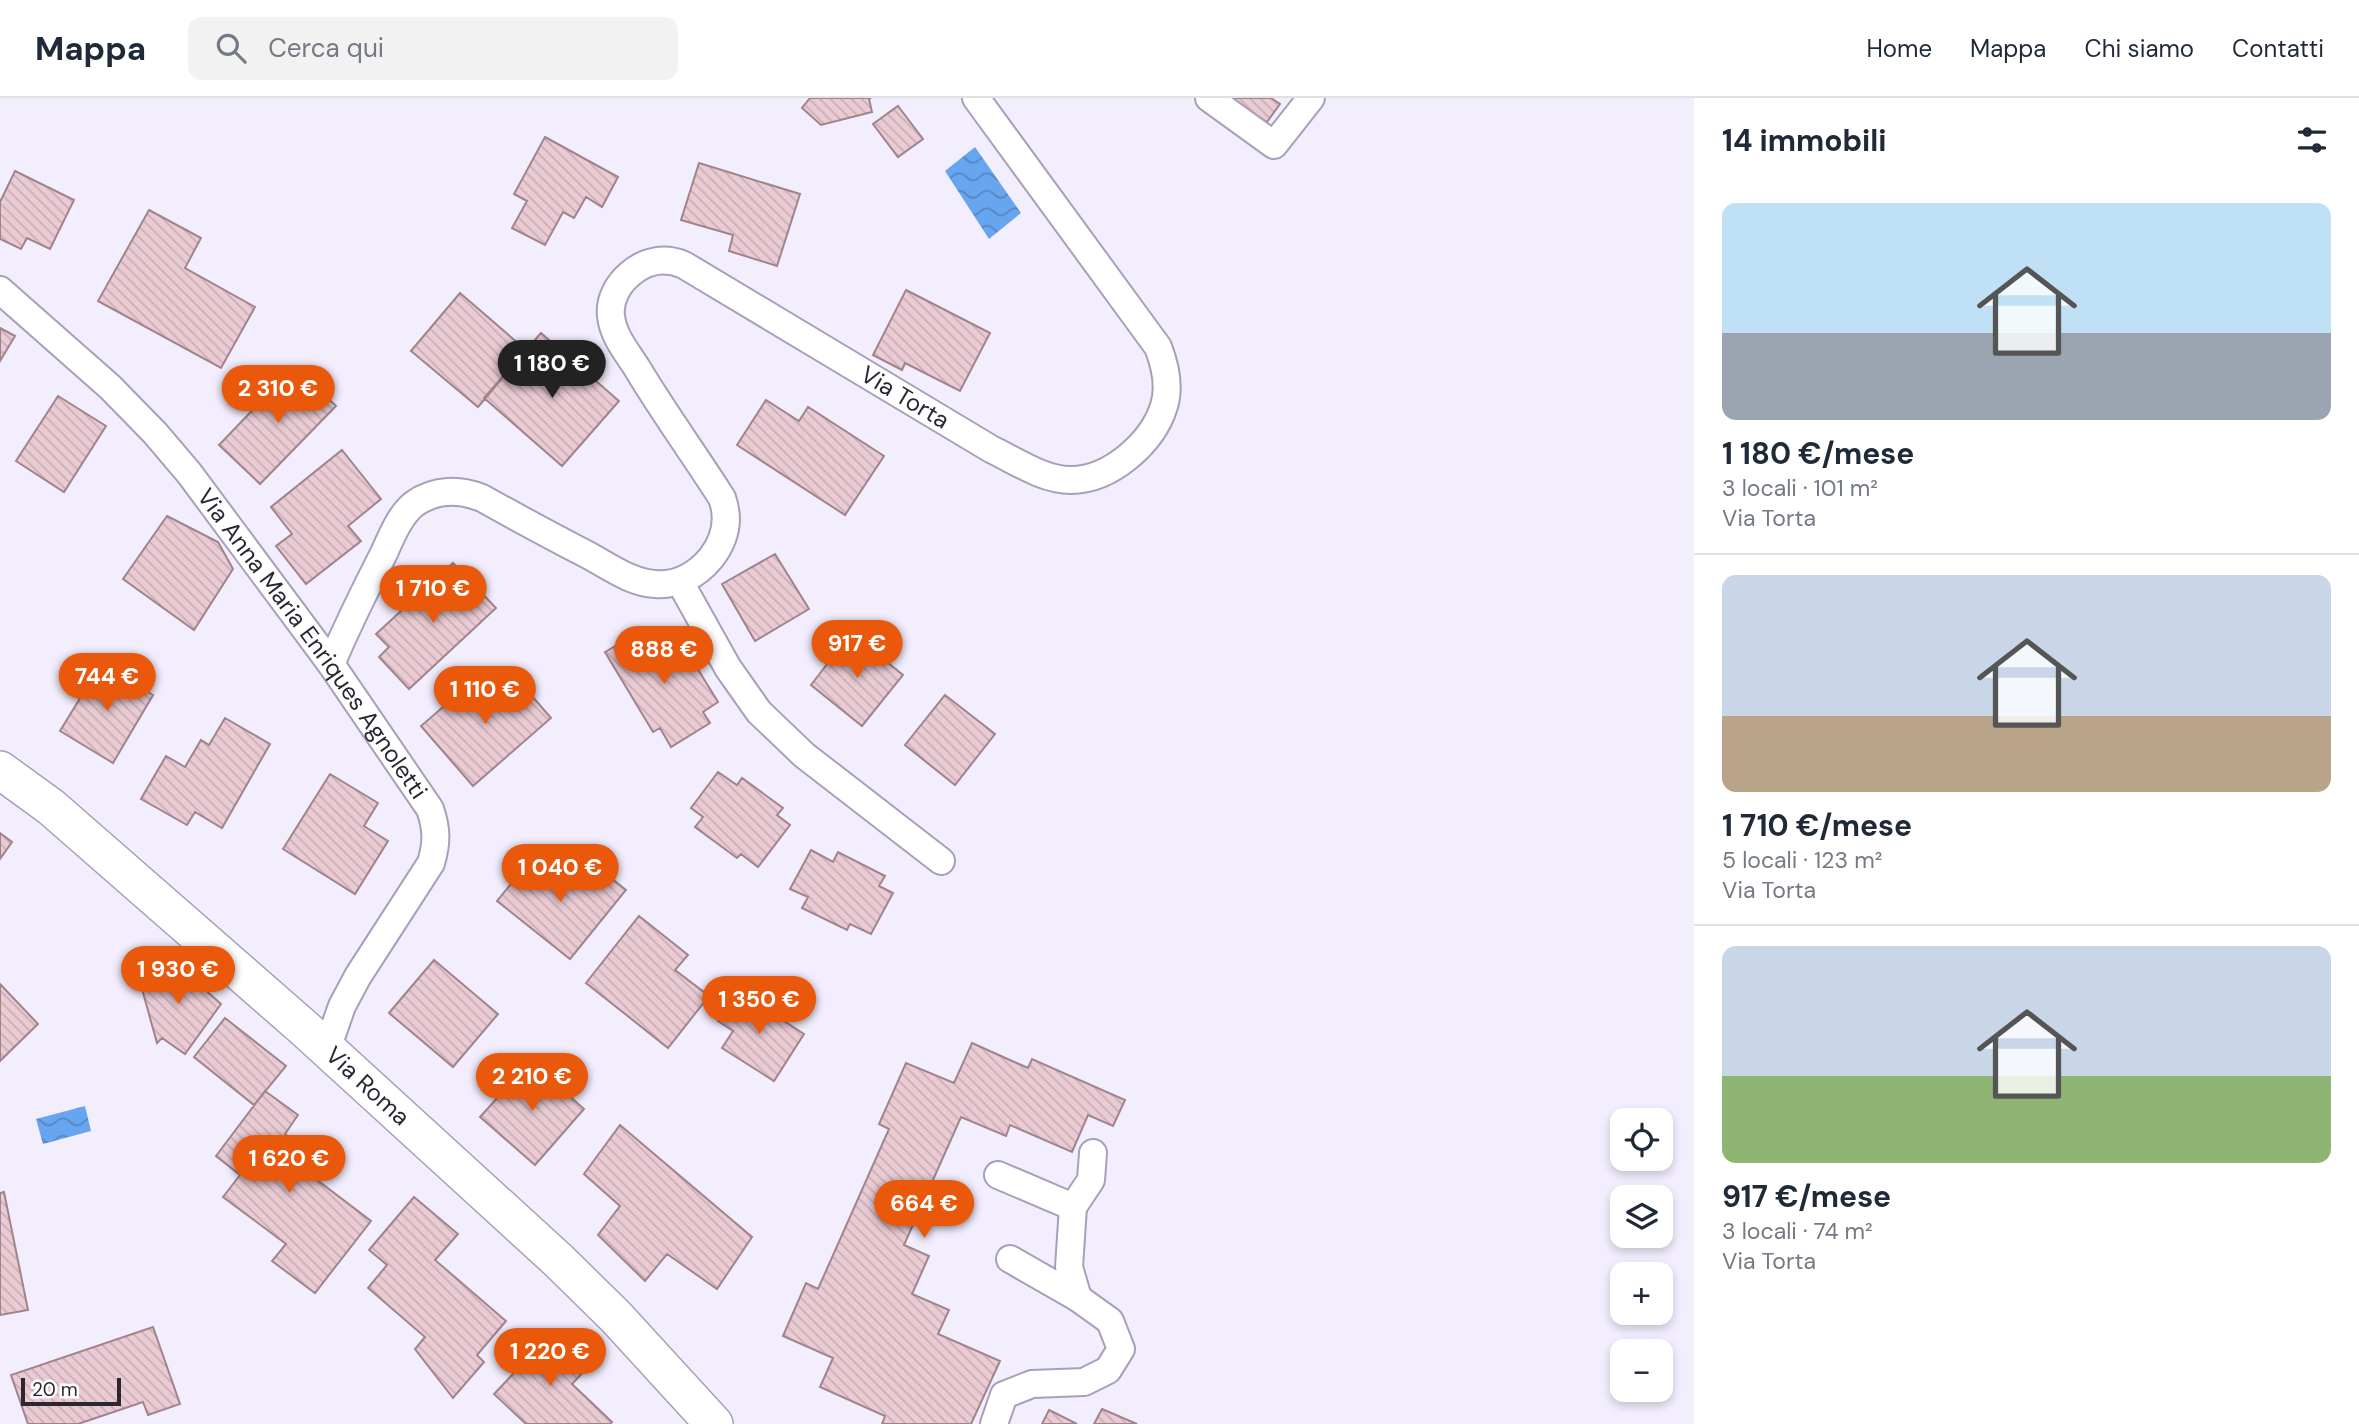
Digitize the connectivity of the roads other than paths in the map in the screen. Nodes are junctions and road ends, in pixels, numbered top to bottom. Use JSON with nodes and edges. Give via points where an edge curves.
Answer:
{"nodes":[{"id":1,"x":976,"y":98,"type":"edge"},
{"id":2,"x":1209,"y":98,"type":"edge"},
{"id":3,"x":1311,"y":98,"type":"edge"},
{"id":4,"x":0,"y":290,"type":"edge"},
{"id":5,"x":680,"y":582,"type":"junction"},
{"id":6,"x":331,"y":664,"type":"junction"},
{"id":7,"x":0,"y":770,"type":"edge"},
{"id":8,"x":941,"y":861,"type":"dead end"},
{"id":9,"x":327,"y":1049,"type":"junction"},
{"id":10,"x":1093,"y":1153,"type":"dead end"},
{"id":11,"x":998,"y":1175,"type":"dead end"},
{"id":12,"x":1073,"y":1207,"type":"junction"},
{"id":13,"x":1010,"y":1259,"type":"dead end"},
{"id":14,"x":1078,"y":1298,"type":"junction"},
{"id":15,"x":714,"y":1424,"type":"edge"},
{"id":16,"x":994,"y":1424,"type":"edge"}],
"edges":[{"from":1,"to":5,"type":"street","name":"Via Torta","via":[[1158,347],[1166,386],[1165,404],[1157,421],[1144,441],[1113,467],[1072,480],[1043,474],[991,449],[684,265],[659,260],[644,265],[624,279],[613,300],[610,313],[615,334],[725,508],[720,545],[702,568]]},
{"from":2,"to":3,"type":"street","via":[[1274,145]]},
{"from":4,"to":6,"type":"street","name":"Via Anna Maria Enriques Agnoletti","via":[[155,433]]},
{"from":5,"to":6,"type":"street","via":[[643,582],[482,498],[466,492],[439,493],[403,516]]},
{"from":5,"to":8,"type":"street","via":[[728,668],[759,712],[804,755]]},
{"from":6,"to":9,"type":"street","name":"Via Anna Maria Enriques Agnoletti","via":[[430,809],[437,844],[431,863],[358,976]]},
{"from":7,"to":9,"type":"main road","name":"Via Roma","via":[[51,807]]},
{"from":9,"to":15,"type":"main road","name":"Via Roma","via":[[587,1289]]},
{"from":10,"to":12,"type":"street","via":[[1091,1180]]},
{"from":11,"to":12,"type":"street"},
{"from":12,"to":14,"type":"street","via":[[1069,1267]]},
{"from":13,"to":14,"type":"street"},
{"from":14,"to":16,"type":"street","via":[[1110,1321],[1121,1349],[1108,1370],[1084,1382],[1032,1384],[1004,1395]]}]}
